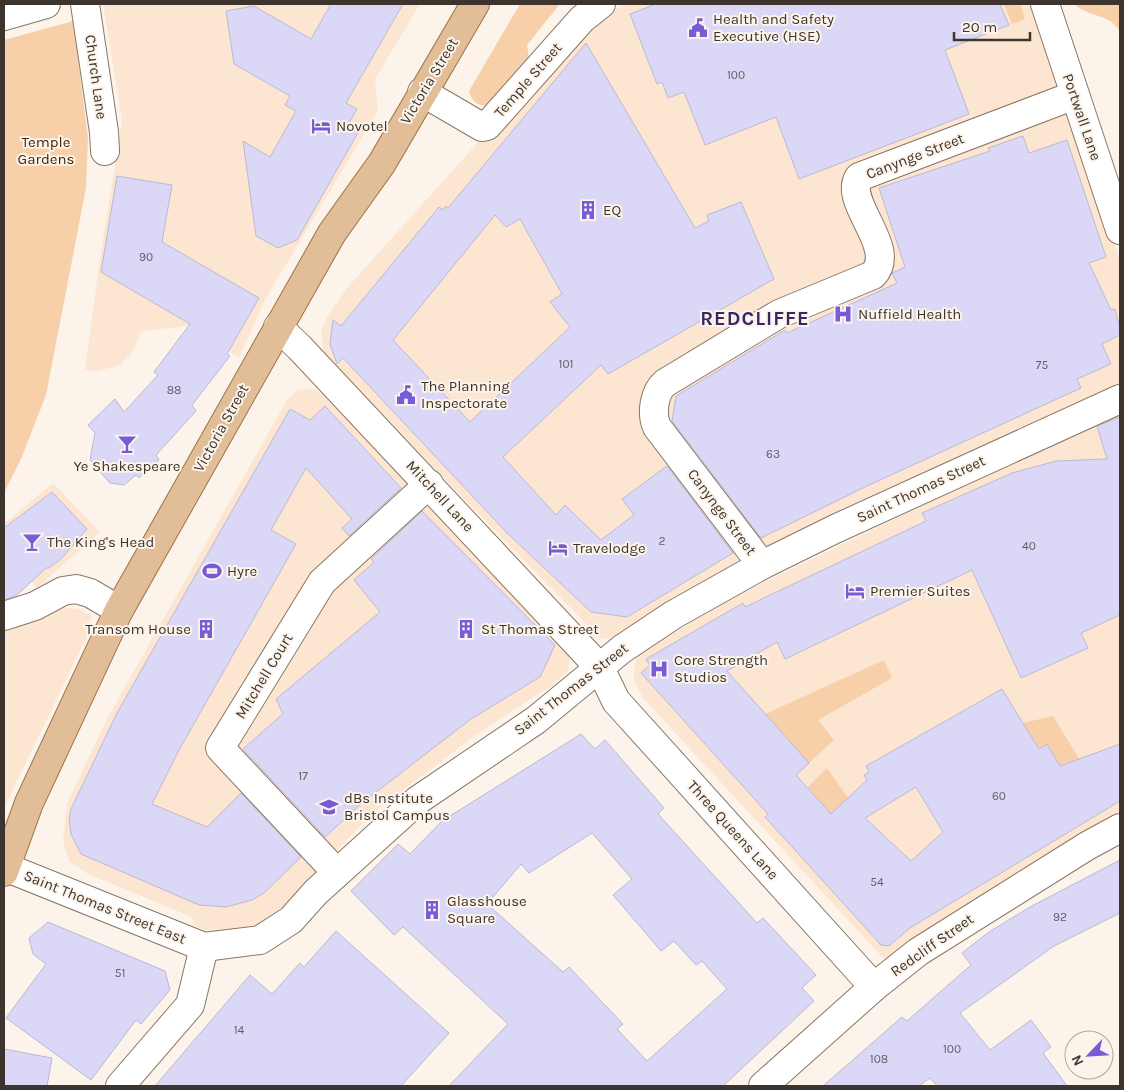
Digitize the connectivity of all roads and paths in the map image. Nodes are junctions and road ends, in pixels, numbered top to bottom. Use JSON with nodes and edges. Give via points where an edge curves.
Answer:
{"nodes":[{"id":1,"x":46,"y":4,"type":"edge"},
{"id":2,"x":85,"y":4,"type":"edge"},
{"id":3,"x":476,"y":4,"type":"edge"},
{"id":4,"x":601,"y":4,"type":"edge"},
{"id":5,"x":1044,"y":4,"type":"edge"},
{"id":6,"x":4,"y":16,"type":"edge"},
{"id":7,"x":422,"y":92,"type":"junction"},
{"id":8,"x":1075,"y":95,"type":"junction"},
{"id":9,"x":105,"y":151,"type":"dead end"},
{"id":10,"x":1120,"y":230,"type":"edge"},
{"id":11,"x":278,"y":327,"type":"junction"},
{"id":12,"x":1120,"y":399,"type":"edge"},
{"id":13,"x":429,"y":484,"type":"junction"},
{"id":14,"x":762,"y":565,"type":"junction"},
{"id":15,"x":119,"y":610,"type":"junction"},
{"id":16,"x":4,"y":616,"type":"edge"},
{"id":17,"x":600,"y":668,"type":"junction"},
{"id":18,"x":1120,"y":828,"type":"edge"},
{"id":19,"x":4,"y":869,"type":"edge"},
{"id":20,"x":337,"y":873,"type":"junction"},
{"id":21,"x":204,"y":947,"type":"junction"},
{"id":22,"x":874,"y":987,"type":"junction"},
{"id":23,"x":120,"y":1086,"type":"edge"},
{"id":24,"x":762,"y":1086,"type":"edge"}],
"edges":[{"from":1,"to":6,"type":"street"},
{"from":2,"to":9,"type":"street","name":"Church Lane"},
{"from":3,"to":7,"type":"main road","name":"Victoria Street"},
{"from":4,"to":7,"type":"street","name":"Temple Street","via":[[582,19],[487,126],[482,127]]},
{"from":5,"to":8,"type":"street","name":"Portwall Lane"},
{"from":7,"to":11,"type":"main road","name":"Victoria Street","via":[[382,163],[332,233]]},
{"from":8,"to":10,"type":"street","name":"Portwall Lane"},
{"from":8,"to":14,"type":"street","name":"Canynge Street","via":[[859,177],[856,181],[857,194],[880,255],[879,269],[873,275],[779,314],[665,383],[657,392],[653,415],[657,427]]},
{"from":11,"to":13,"type":"street","name":"Mitchell Lane"},
{"from":11,"to":15,"type":"main road","name":"Victoria Street"},
{"from":12,"to":14,"type":"street","name":"Saint Thomas Street"},
{"from":13,"to":17,"type":"street","name":"Mitchell Lane"},
{"from":13,"to":20,"type":"street","name":"Mitchell Court","via":[[322,582],[220,748]]},
{"from":14,"to":17,"type":"street","name":"Saint Thomas Street","via":[[673,615]]},
{"from":15,"to":16,"type":"street","via":[[76,589],[63,590],[35,606]]},
{"from":15,"to":19,"type":"main road","name":"Victoria Street","via":[[29,803]]},
{"from":17,"to":20,"type":"street","name":"Saint Thomas Street","via":[[536,720],[418,800]]},
{"from":17,"to":22,"type":"street","name":"Three Queens Lane","via":[[616,701]]},
{"from":18,"to":22,"type":"street","name":"Redcliff Street","via":[[935,940]]},
{"from":19,"to":21,"type":"street","name":"Saint Thomas Street East"},
{"from":20,"to":21,"type":"street","name":"Saint Thomas Street","via":[[291,920],[260,940]]},
{"from":21,"to":23,"type":"street","via":[[190,1005]]},
{"from":22,"to":24,"type":"street","name":"Redcliff Street"}]}
